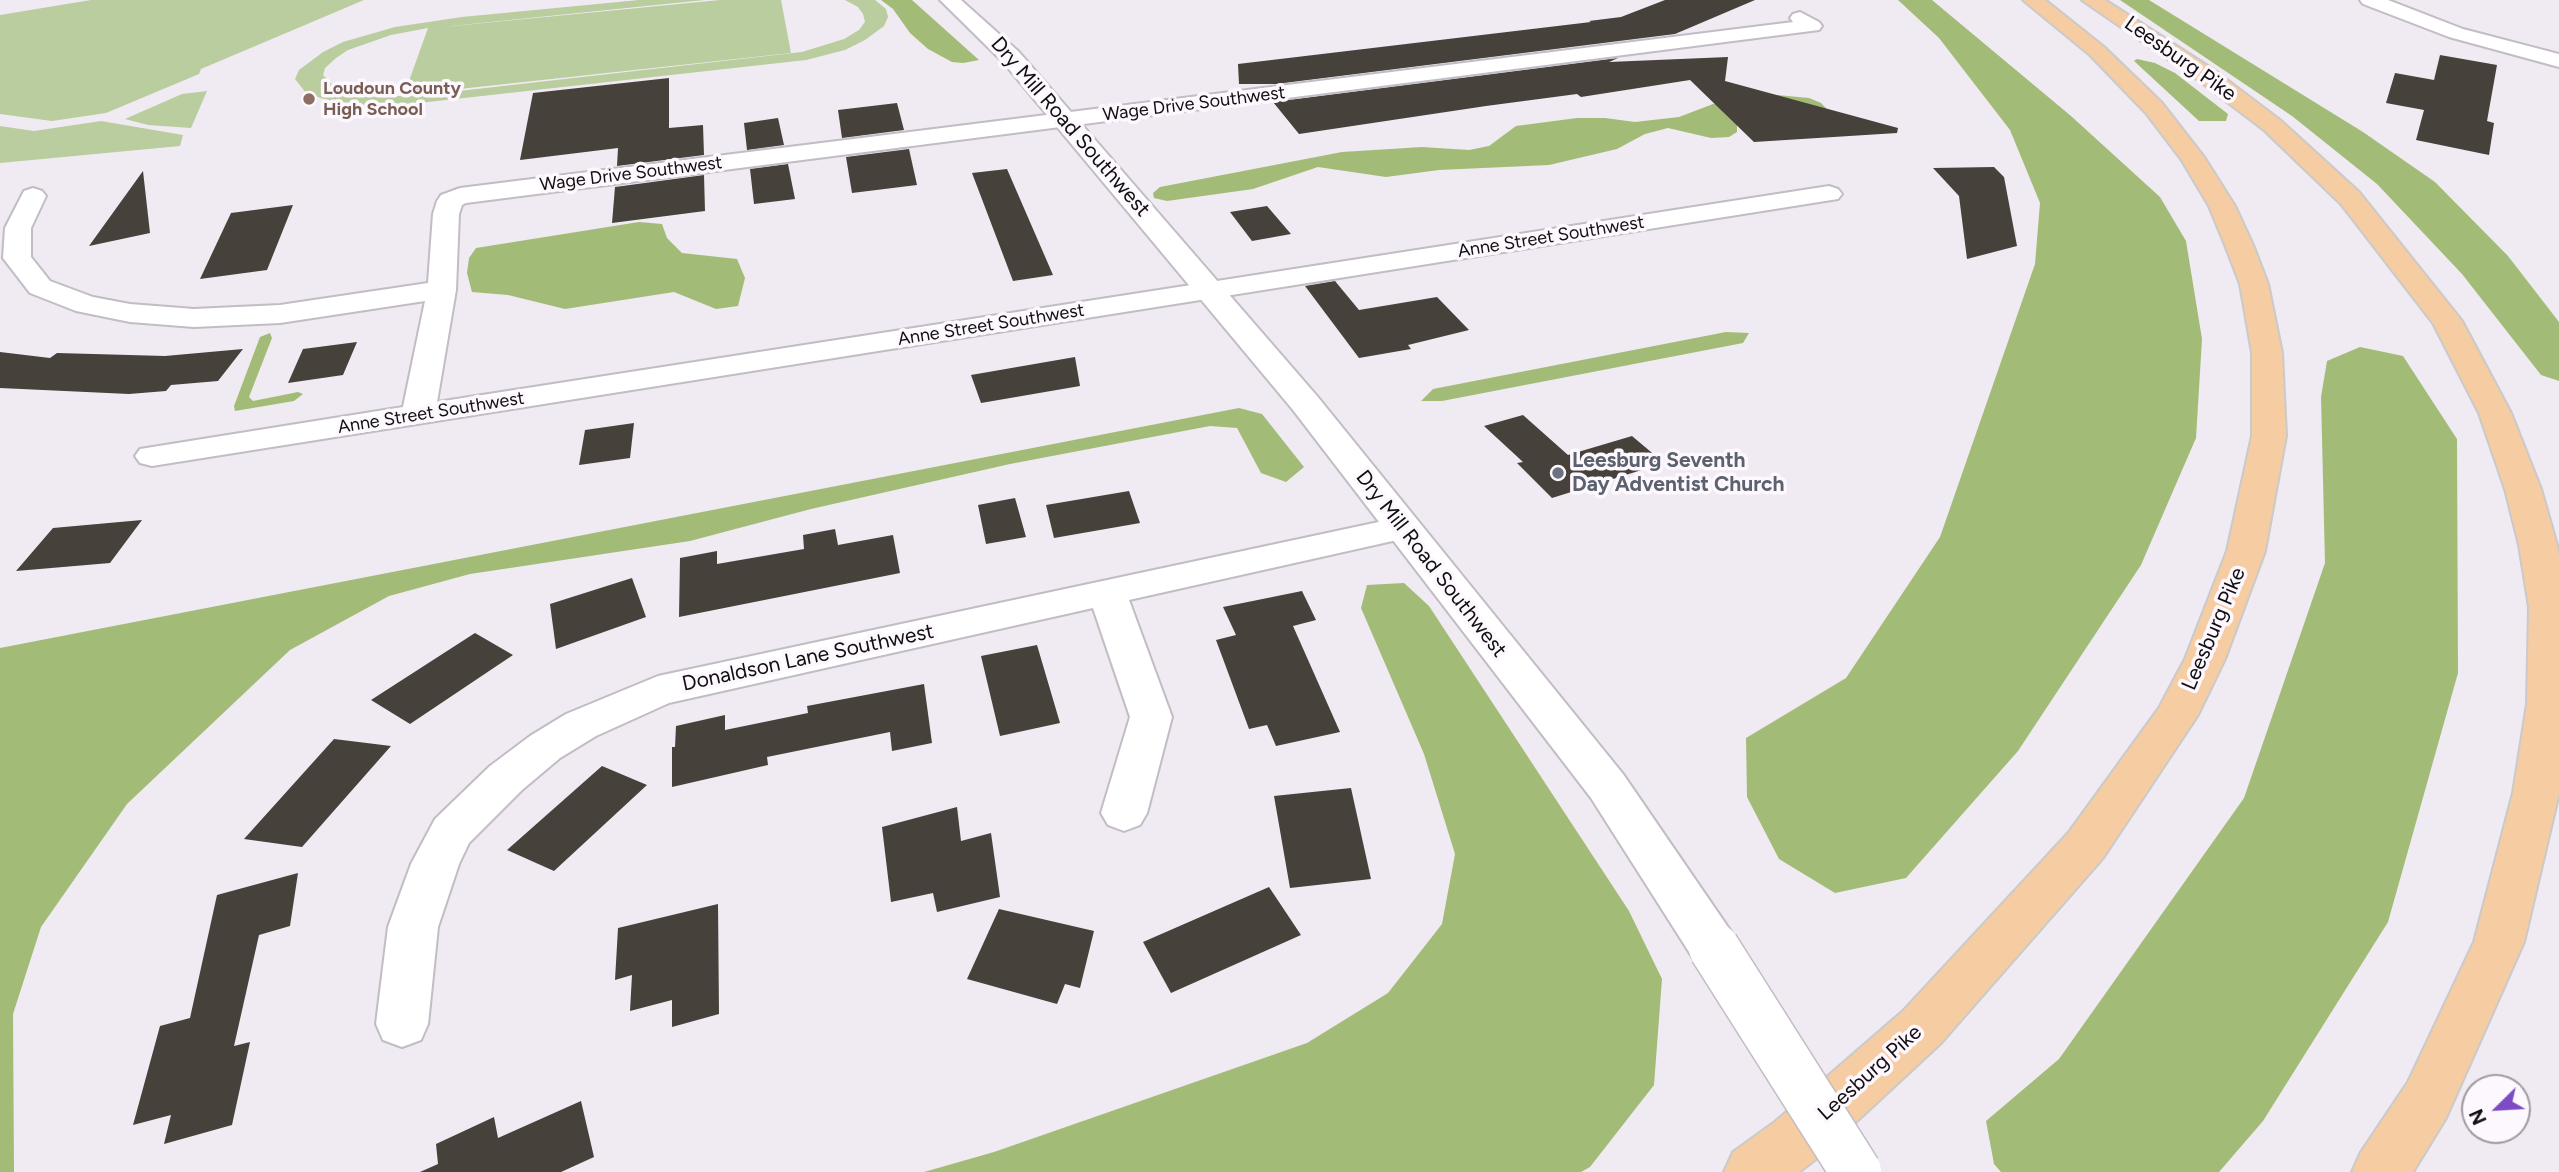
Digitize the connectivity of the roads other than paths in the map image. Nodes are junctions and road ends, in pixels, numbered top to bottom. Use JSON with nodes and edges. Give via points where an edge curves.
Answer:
{"nodes":[{"id":1,"x":950,"y":0,"type":"edge"},
{"id":2,"x":2033,"y":0,"type":"edge"},
{"id":3,"x":2092,"y":0,"type":"edge"},
{"id":4,"x":2370,"y":0,"type":"edge"},
{"id":5,"x":1800,"y":18,"type":"dead end"},
{"id":6,"x":2559,"y":61,"type":"edge"},
{"id":7,"x":1066,"y":120,"type":"junction"},
{"id":8,"x":1829,"y":194,"type":"dead end"},
{"id":9,"x":33,"y":197,"type":"dead end"},
{"id":10,"x":442,"y":290,"type":"junction"},
{"id":11,"x":1212,"y":290,"type":"junction"},
{"id":12,"x":418,"y":415,"type":"junction"},
{"id":13,"x":152,"y":456,"type":"dead end"},
{"id":14,"x":1402,"y":528,"type":"junction"},
{"id":15,"x":1107,"y":592,"type":"junction"},
{"id":16,"x":1124,"y":813,"type":"dead end"},
{"id":17,"x":402,"y":1024,"type":"dead end"},
{"id":18,"x":1753,"y":1172,"type":"edge"},
{"id":19,"x":1856,"y":1172,"type":"edge"},
{"id":20,"x":2381,"y":1172,"type":"edge"}],
"edges":[{"from":1,"to":7,"type":"street","name":"Dry Mill Road Southwest","via":[[1011,57]]},
{"from":2,"to":18,"type":"highway","name":"Leesburg Pike","via":[[2097,51],[2154,108],[2192,157],[2222,205],[2239,244],[2254,284],[2268,380],[2269,436],[2246,551],[2177,715],[2086,845],[1922,1027],[1796,1140]]},
{"from":3,"to":20,"type":"highway","name":"Leesburg Pike","via":[[2272,125],[2359,208],[2447,321],[2495,413],[2538,545],[2549,607],[2548,704],[2533,806],[2499,942],[2427,1100]]},
{"from":4,"to":6,"type":"street","via":[[2456,33]]},
{"from":5,"to":7,"type":"street","name":"Wage Drive Southwest","via":[[1812,26]]},
{"from":7,"to":10,"type":"street","name":"Wage Drive Southwest","via":[[474,193],[450,201]]},
{"from":7,"to":11,"type":"street","name":"Dry Mill Road Southwest"},
{"from":8,"to":11,"type":"street","name":"Anne Street Southwest"},
{"from":9,"to":10,"type":"street","via":[[18,228],[17,258],[40,287],[86,305],[206,318],[279,314]]},
{"from":10,"to":12,"type":"street"},
{"from":11,"to":12,"type":"street","name":"Anne Street Southwest"},
{"from":11,"to":14,"type":"street","name":"Dry Mill Road Southwest"},
{"from":12,"to":13,"type":"street","name":"Anne Street Southwest"},
{"from":14,"to":15,"type":"street","name":"Donaldson Lane Southwest"},
{"from":14,"to":19,"type":"street","name":"Dry Mill Road Southwest","bridge":true,"via":[[1607,786]]},
{"from":15,"to":16,"type":"street","via":[[1151,717]]},
{"from":15,"to":17,"type":"street","name":"Donaldson Lane Southwest","via":[[658,691],[581,725],[545,747],[451,832],[413,927]]}]}
